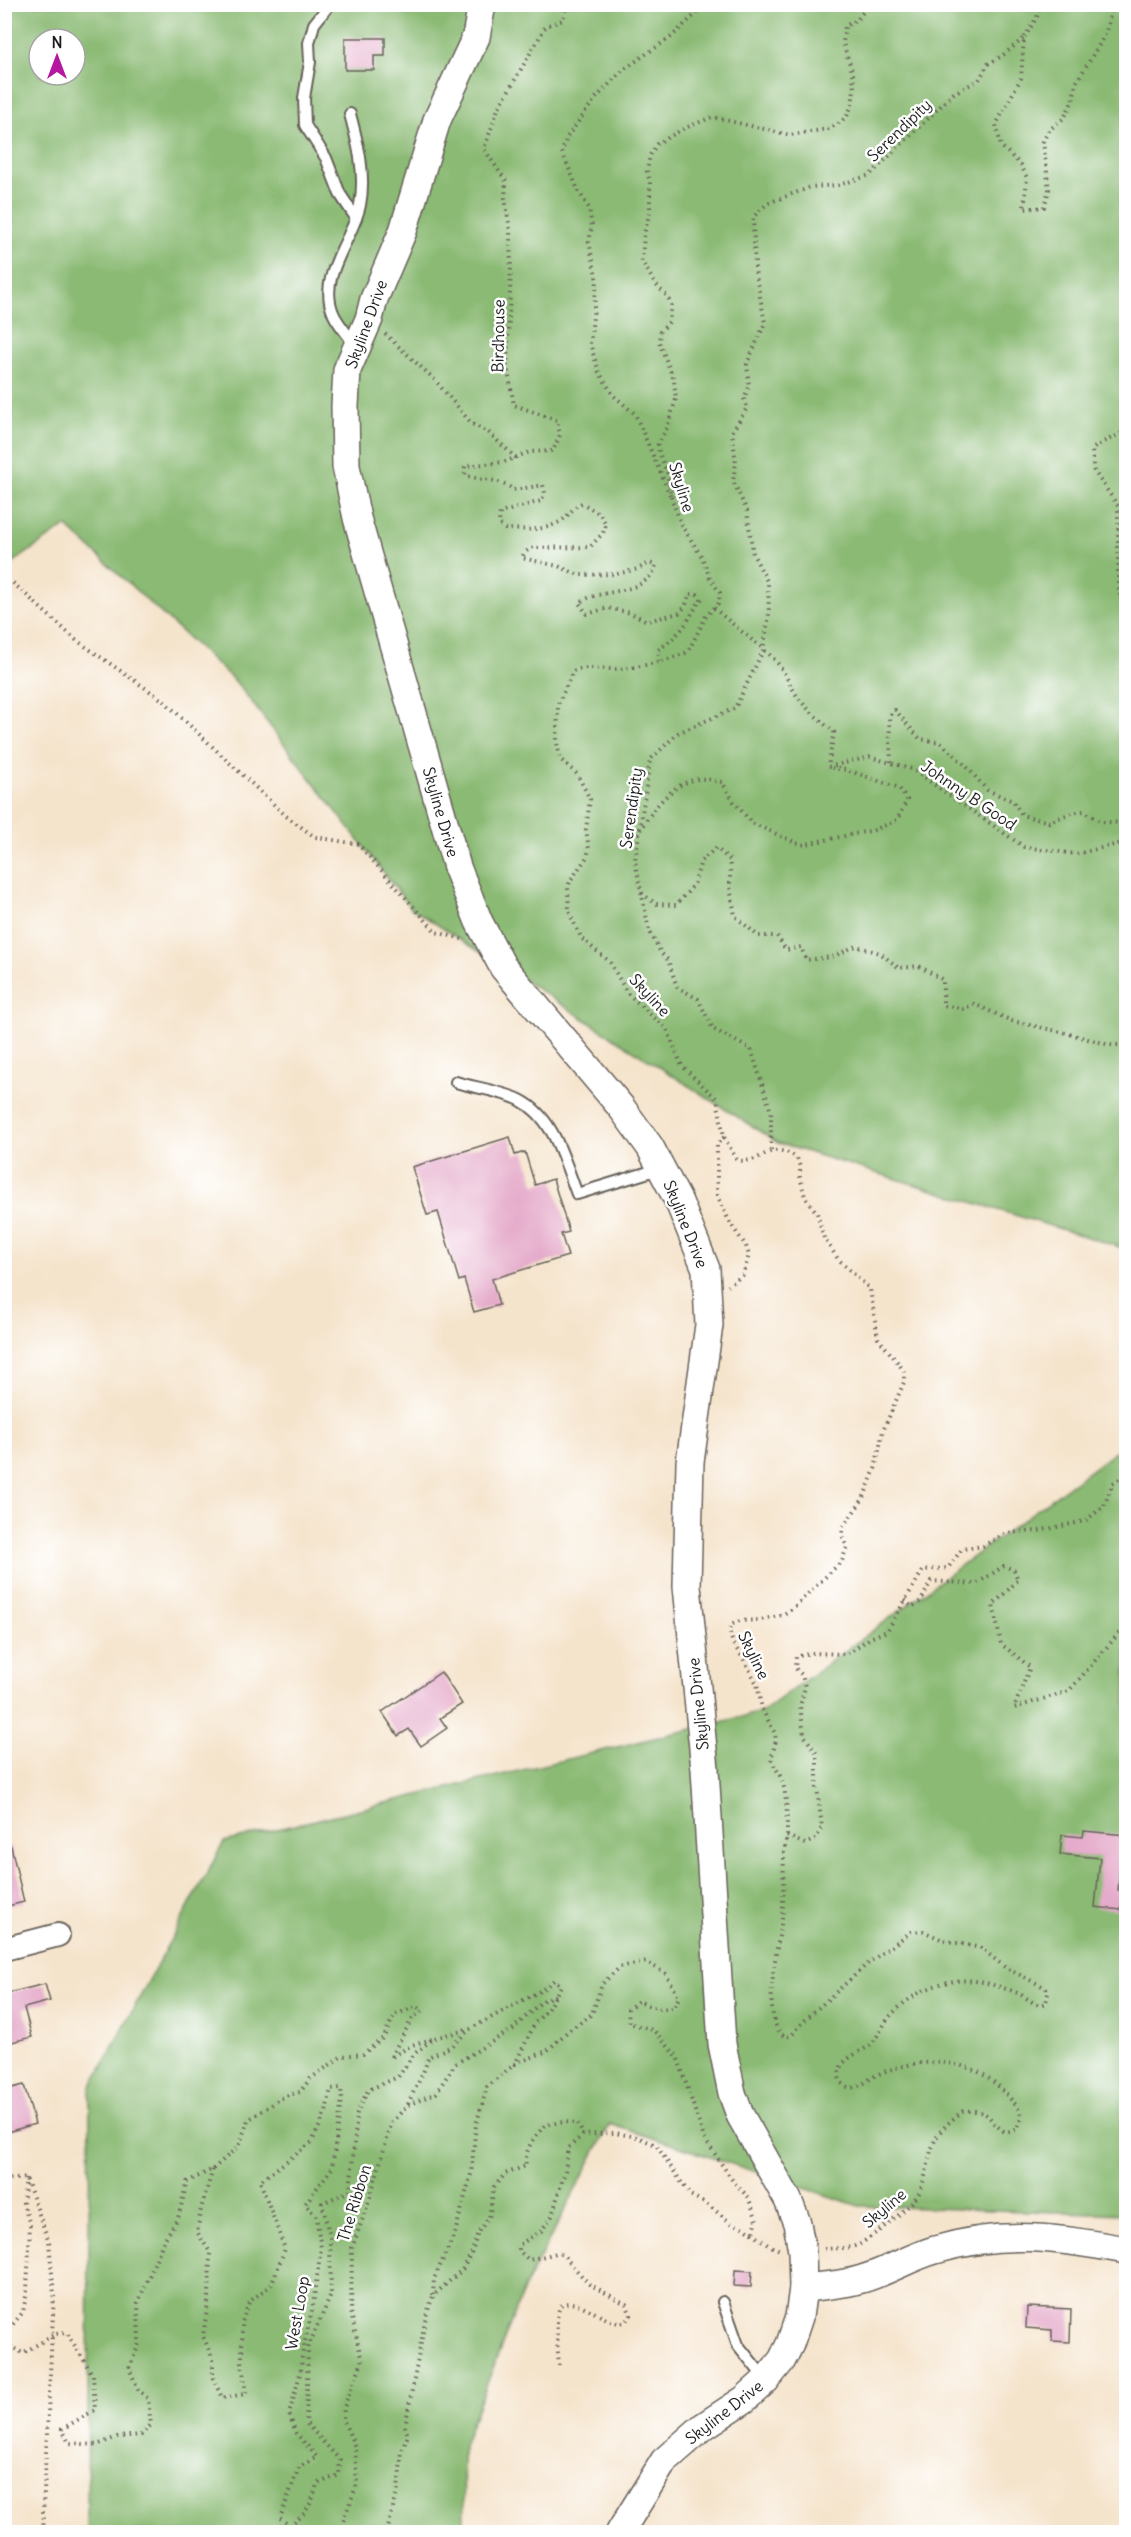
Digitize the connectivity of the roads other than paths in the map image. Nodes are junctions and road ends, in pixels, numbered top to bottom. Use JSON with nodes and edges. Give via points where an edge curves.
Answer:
{"nodes":[{"id":1,"x":330,"y":4,"type":"edge"},
{"id":2,"x":482,"y":4,"type":"edge"},
{"id":3,"x":350,"y":114,"type":"dead end"},
{"id":4,"x":356,"y":218,"type":"junction"},
{"id":5,"x":357,"y":348,"type":"junction"},
{"id":6,"x":456,"y":1082,"type":"dead end"},
{"id":7,"x":662,"y":1168,"type":"junction"},
{"id":8,"x":58,"y":1935,"type":"dead end"},
{"id":9,"x":4,"y":1949,"type":"edge"},
{"id":10,"x":1126,"y":2250,"type":"edge"},
{"id":11,"x":802,"y":2288,"type":"junction"},
{"id":12,"x":723,"y":2302,"type":"dead end"},
{"id":13,"x":766,"y":2380,"type":"junction"},
{"id":14,"x":620,"y":2532,"type":"edge"}],
"edges":[{"from":1,"to":4,"type":"lane","via":[[314,24],[309,43],[305,126]]},
{"from":2,"to":5,"type":"street","name":"Skyline Drive","via":[[476,37],[437,120],[403,231]]},
{"from":3,"to":4,"type":"lane","via":[[363,181]]},
{"from":4,"to":5,"type":"lane","via":[[333,272],[330,293],[333,313]]},
{"from":5,"to":7,"type":"street","name":"Skyline Drive","via":[[347,370],[346,466],[357,518],[457,867],[489,945],[503,967],[621,1107]]},
{"from":6,"to":7,"type":"lane","via":[[520,1100],[538,1114],[553,1131],[577,1194]]},
{"from":7,"to":11,"type":"street","name":"Skyline Drive","via":[[706,1269],[708,1290],[709,1325],[690,1462],[687,1586],[705,1769],[722,2044],[740,2115],[797,2223]]},
{"from":8,"to":9,"type":"street"},
{"from":10,"to":11,"type":"street","via":[[1052,2237],[996,2238],[933,2250],[862,2279]]},
{"from":11,"to":13,"type":"street","name":"Skyline Drive","via":[[799,2318],[790,2344]]},
{"from":12,"to":13,"type":"lane","via":[[738,2344]]},
{"from":13,"to":14,"type":"street","name":"Skyline Drive","via":[[664,2461]]}]}
